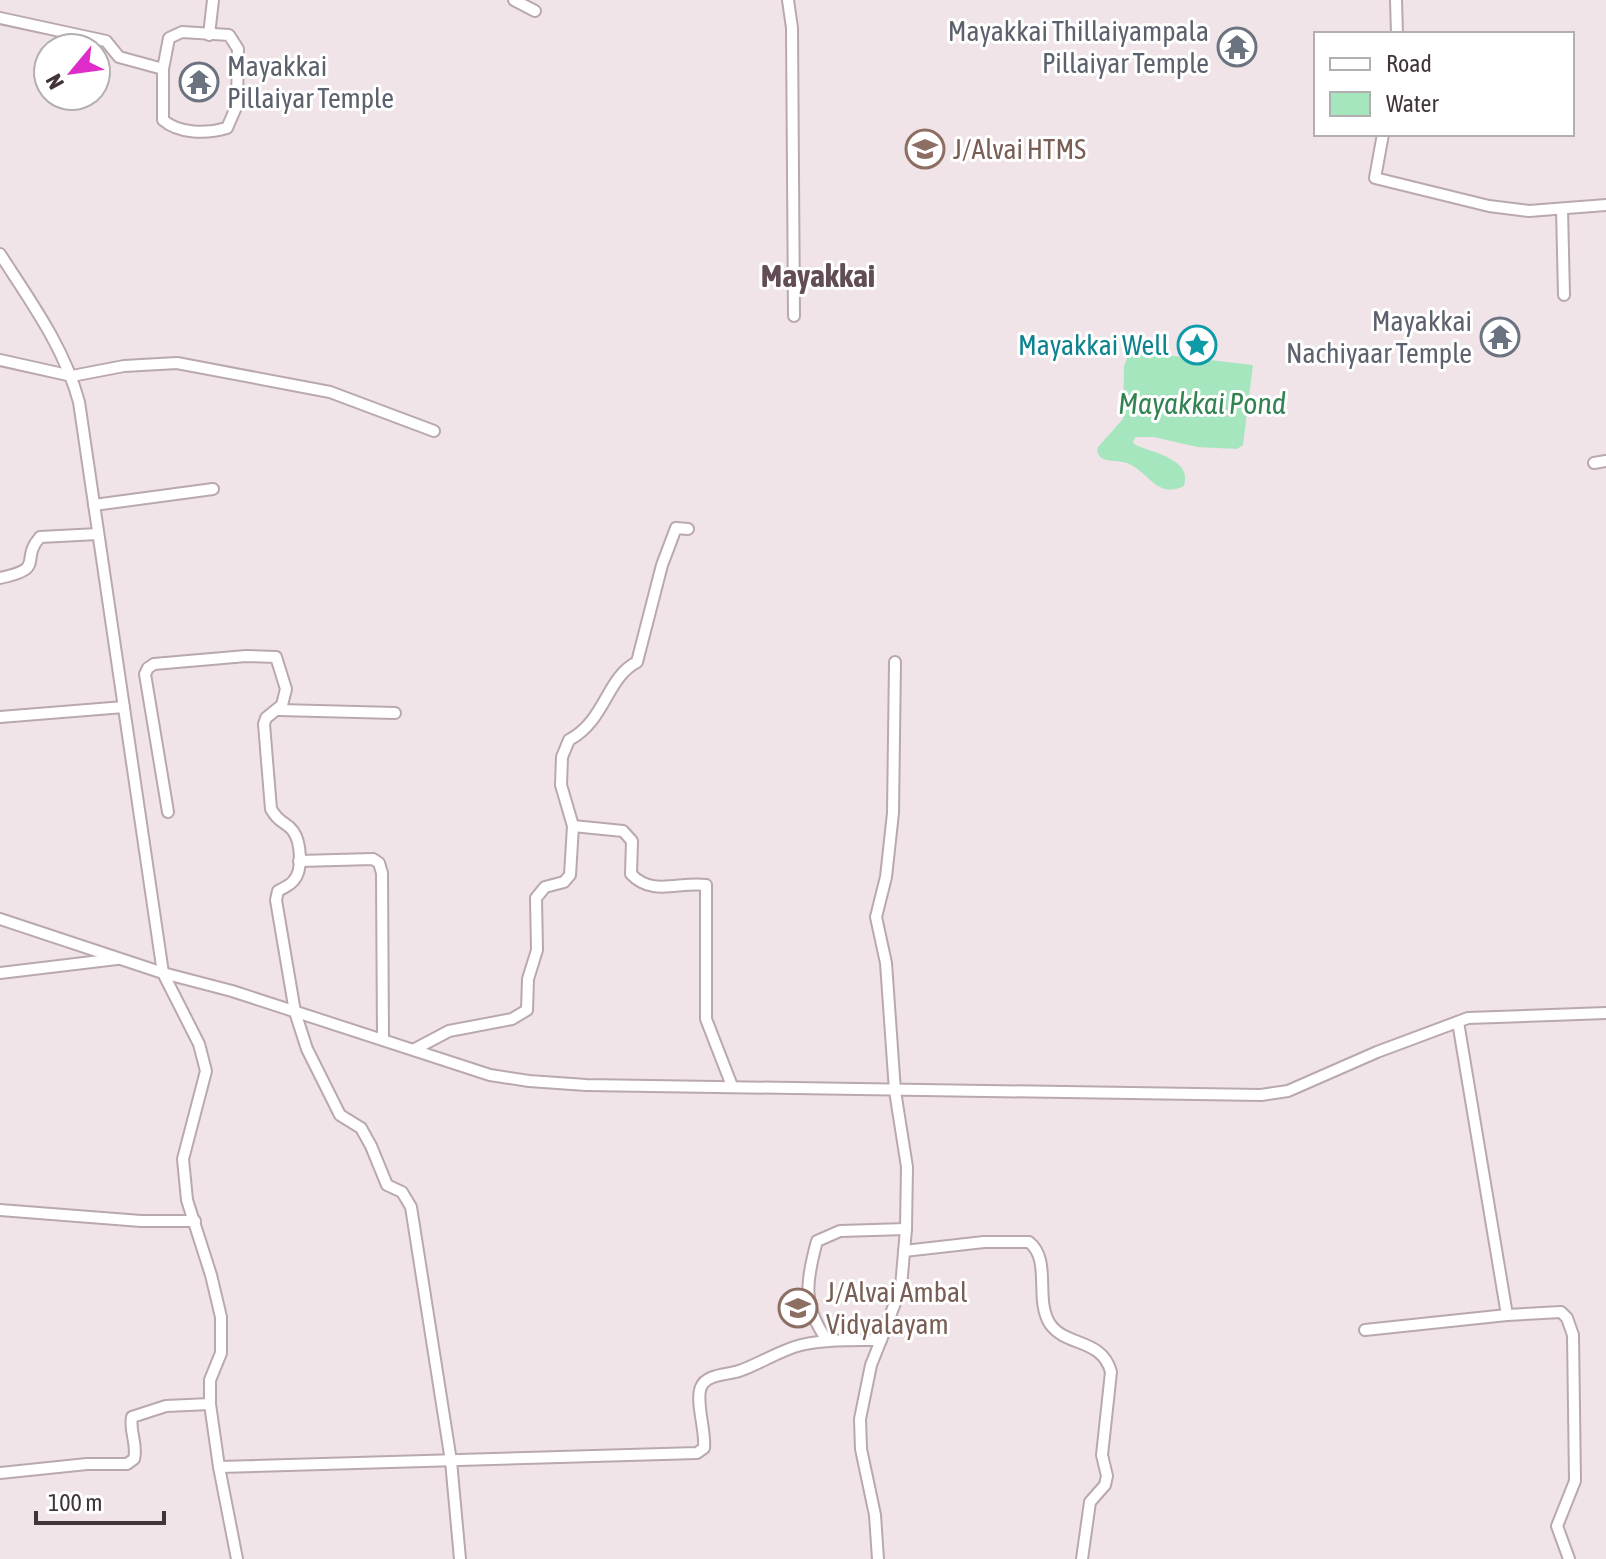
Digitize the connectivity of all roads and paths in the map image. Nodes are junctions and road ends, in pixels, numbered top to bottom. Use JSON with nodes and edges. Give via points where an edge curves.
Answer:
{"nodes":[{"id":1,"x":213,"y":0,"type":"edge"},
{"id":2,"x":514,"y":0,"type":"edge"},
{"id":3,"x":788,"y":0,"type":"edge"},
{"id":4,"x":1396,"y":0,"type":"edge"},
{"id":5,"x":535,"y":11,"type":"dead end"},
{"id":6,"x":0,"y":18,"type":"edge"},
{"id":7,"x":1397,"y":32,"type":"edge"},
{"id":8,"x":209,"y":35,"type":"junction"},
{"id":9,"x":163,"y":69,"type":"junction"},
{"id":10,"x":1383,"y":136,"type":"edge"},
{"id":11,"x":1606,"y":205,"type":"edge"},
{"id":12,"x":1562,"y":209,"type":"junction"},
{"id":13,"x":0,"y":254,"type":"edge"},
{"id":14,"x":1564,"y":295,"type":"dead end"},
{"id":15,"x":794,"y":316,"type":"dead end"},
{"id":16,"x":0,"y":360,"type":"edge"},
{"id":17,"x":72,"y":376,"type":"junction"},
{"id":18,"x":434,"y":431,"type":"dead end"},
{"id":19,"x":213,"y":489,"type":"dead end"},
{"id":20,"x":94,"y":505,"type":"junction"},
{"id":21,"x":688,"y":529,"type":"dead end"},
{"id":22,"x":98,"y":534,"type":"junction"},
{"id":23,"x":0,"y":578,"type":"edge"},
{"id":24,"x":895,"y":662,"type":"dead end"},
{"id":25,"x":124,"y":707,"type":"junction"},
{"id":26,"x":279,"y":710,"type":"junction"},
{"id":27,"x":395,"y":713,"type":"dead end"},
{"id":28,"x":0,"y":717,"type":"edge"},
{"id":29,"x":168,"y":812,"type":"dead end"},
{"id":30,"x":573,"y":826,"type":"junction"},
{"id":31,"x":299,"y":861,"type":"junction"},
{"id":32,"x":0,"y":919,"type":"edge"},
{"id":33,"x":121,"y":958,"type":"junction"},
{"id":34,"x":0,"y":973,"type":"edge"},
{"id":35,"x":163,"y":973,"type":"junction"},
{"id":36,"x":295,"y":1012,"type":"junction"},
{"id":37,"x":1606,"y":1013,"type":"edge"},
{"id":38,"x":1458,"y":1022,"type":"junction"},
{"id":39,"x":383,"y":1039,"type":"junction"},
{"id":40,"x":415,"y":1049,"type":"junction"},
{"id":41,"x":732,"y":1086,"type":"junction"},
{"id":42,"x":895,"y":1091,"type":"junction"},
{"id":43,"x":0,"y":1210,"type":"edge"},
{"id":44,"x":195,"y":1221,"type":"junction"},
{"id":45,"x":906,"y":1229,"type":"junction"},
{"id":46,"x":904,"y":1251,"type":"junction"},
{"id":47,"x":1507,"y":1315,"type":"junction"},
{"id":48,"x":1365,"y":1330,"type":"dead end"},
{"id":49,"x":827,"y":1340,"type":"junction"},
{"id":50,"x":881,"y":1340,"type":"junction"},
{"id":51,"x":210,"y":1404,"type":"junction"},
{"id":52,"x":451,"y":1461,"type":"junction"},
{"id":53,"x":219,"y":1467,"type":"junction"},
{"id":54,"x":0,"y":1473,"type":"edge"},
{"id":55,"x":237,"y":1559,"type":"edge"},
{"id":56,"x":460,"y":1559,"type":"edge"},
{"id":57,"x":878,"y":1559,"type":"edge"},
{"id":58,"x":1082,"y":1559,"type":"edge"},
{"id":59,"x":1569,"y":1559,"type":"edge"}],
"edges":[{"from":1,"to":8,"type":"street"},
{"from":2,"to":5,"type":"street"},
{"from":3,"to":15,"type":"street"},
{"from":4,"to":7,"type":"street"},
{"from":6,"to":9,"type":"street","via":[[106,41],[119,57]]},
{"from":8,"to":9,"type":"street","via":[[182,32],[169,38]]},
{"from":8,"to":9,"type":"street","via":[[229,35],[238,49],[237,105],[227,128],[172,128],[163,120]]},
{"from":10,"to":12,"type":"street","via":[[1375,178],[1489,206]]},
{"from":11,"to":12,"type":"street"},
{"from":12,"to":14,"type":"street"},
{"from":13,"to":17,"type":"street","via":[[54,337]]},
{"from":16,"to":17,"type":"street"},
{"from":17,"to":18,"type":"street","via":[[177,363],[330,392]]},
{"from":17,"to":20,"type":"street"},
{"from":19,"to":20,"type":"street"},
{"from":20,"to":22,"type":"street"},
{"from":21,"to":30,"type":"street","via":[[676,528],[637,662],[624,669],[600,713],[569,740],[562,757],[561,785]]},
{"from":22,"to":23,"type":"street","via":[[40,537],[29,567],[22,574]]},
{"from":22,"to":25,"type":"street"},
{"from":24,"to":42,"type":"street","via":[[893,813],[876,917],[886,963]]},
{"from":25,"to":28,"type":"street"},
{"from":25,"to":35,"type":"street"},
{"from":26,"to":27,"type":"street"},
{"from":26,"to":29,"type":"street","via":[[286,689],[273,656],[148,668]]},
{"from":26,"to":31,"type":"street","via":[[264,724],[271,809],[278,821],[292,828]]},
{"from":30,"to":40,"type":"street","via":[[570,875],[545,887],[536,898],[537,950],[528,979],[527,1010],[512,1019],[449,1031]]},
{"from":30,"to":41,"type":"street","via":[[623,831],[632,841],[631,874],[639,883],[652,888],[706,885],[706,1019]]},
{"from":31,"to":36,"type":"street","via":[[294,882],[278,891],[276,900]]},
{"from":31,"to":39,"type":"street","via":[[379,863]]},
{"from":32,"to":33,"type":"street"},
{"from":33,"to":34,"type":"street"},
{"from":33,"to":35,"type":"street"},
{"from":35,"to":36,"type":"street"},
{"from":35,"to":44,"type":"street","via":[[199,1044],[206,1071],[183,1159]]},
{"from":36,"to":39,"type":"street"},
{"from":36,"to":52,"type":"street","via":[[340,1115],[361,1128],[387,1185],[402,1192],[411,1207]]},
{"from":37,"to":38,"type":"street"},
{"from":38,"to":42,"type":"street","via":[[1288,1091],[1261,1095]]},
{"from":38,"to":47,"type":"street"},
{"from":39,"to":40,"type":"street"},
{"from":40,"to":41,"type":"street","via":[[490,1075],[529,1081]]},
{"from":41,"to":42,"type":"street"},
{"from":42,"to":45,"type":"street","via":[[907,1167]]},
{"from":43,"to":44,"type":"street"},
{"from":44,"to":51,"type":"street","via":[[221,1317],[221,1353],[210,1380]]},
{"from":45,"to":46,"type":"street"},
{"from":45,"to":49,"type":"street","via":[[840,1231],[817,1241],[807,1277],[814,1322]]},
{"from":46,"to":50,"type":"street","via":[[901,1287]]},
{"from":46,"to":58,"type":"street","via":[[1029,1242],[1040,1255],[1048,1321],[1102,1353],[1109,1364],[1102,1455],[1107,1476],[1090,1502]]},
{"from":47,"to":48,"type":"street"},
{"from":47,"to":59,"type":"street","via":[[1561,1312],[1573,1335],[1575,1481],[1557,1526]]},
{"from":49,"to":50,"type":"street"},
{"from":49,"to":52,"type":"street","via":[[708,1379],[699,1398],[704,1448],[697,1453]]},
{"from":50,"to":57,"type":"street","via":[[860,1419]]},
{"from":51,"to":53,"type":"street"},
{"from":51,"to":54,"type":"street","via":[[166,1406],[132,1417],[137,1449],[127,1464]]},
{"from":52,"to":53,"type":"street"},
{"from":52,"to":56,"type":"street"},
{"from":53,"to":55,"type":"street"}]}
